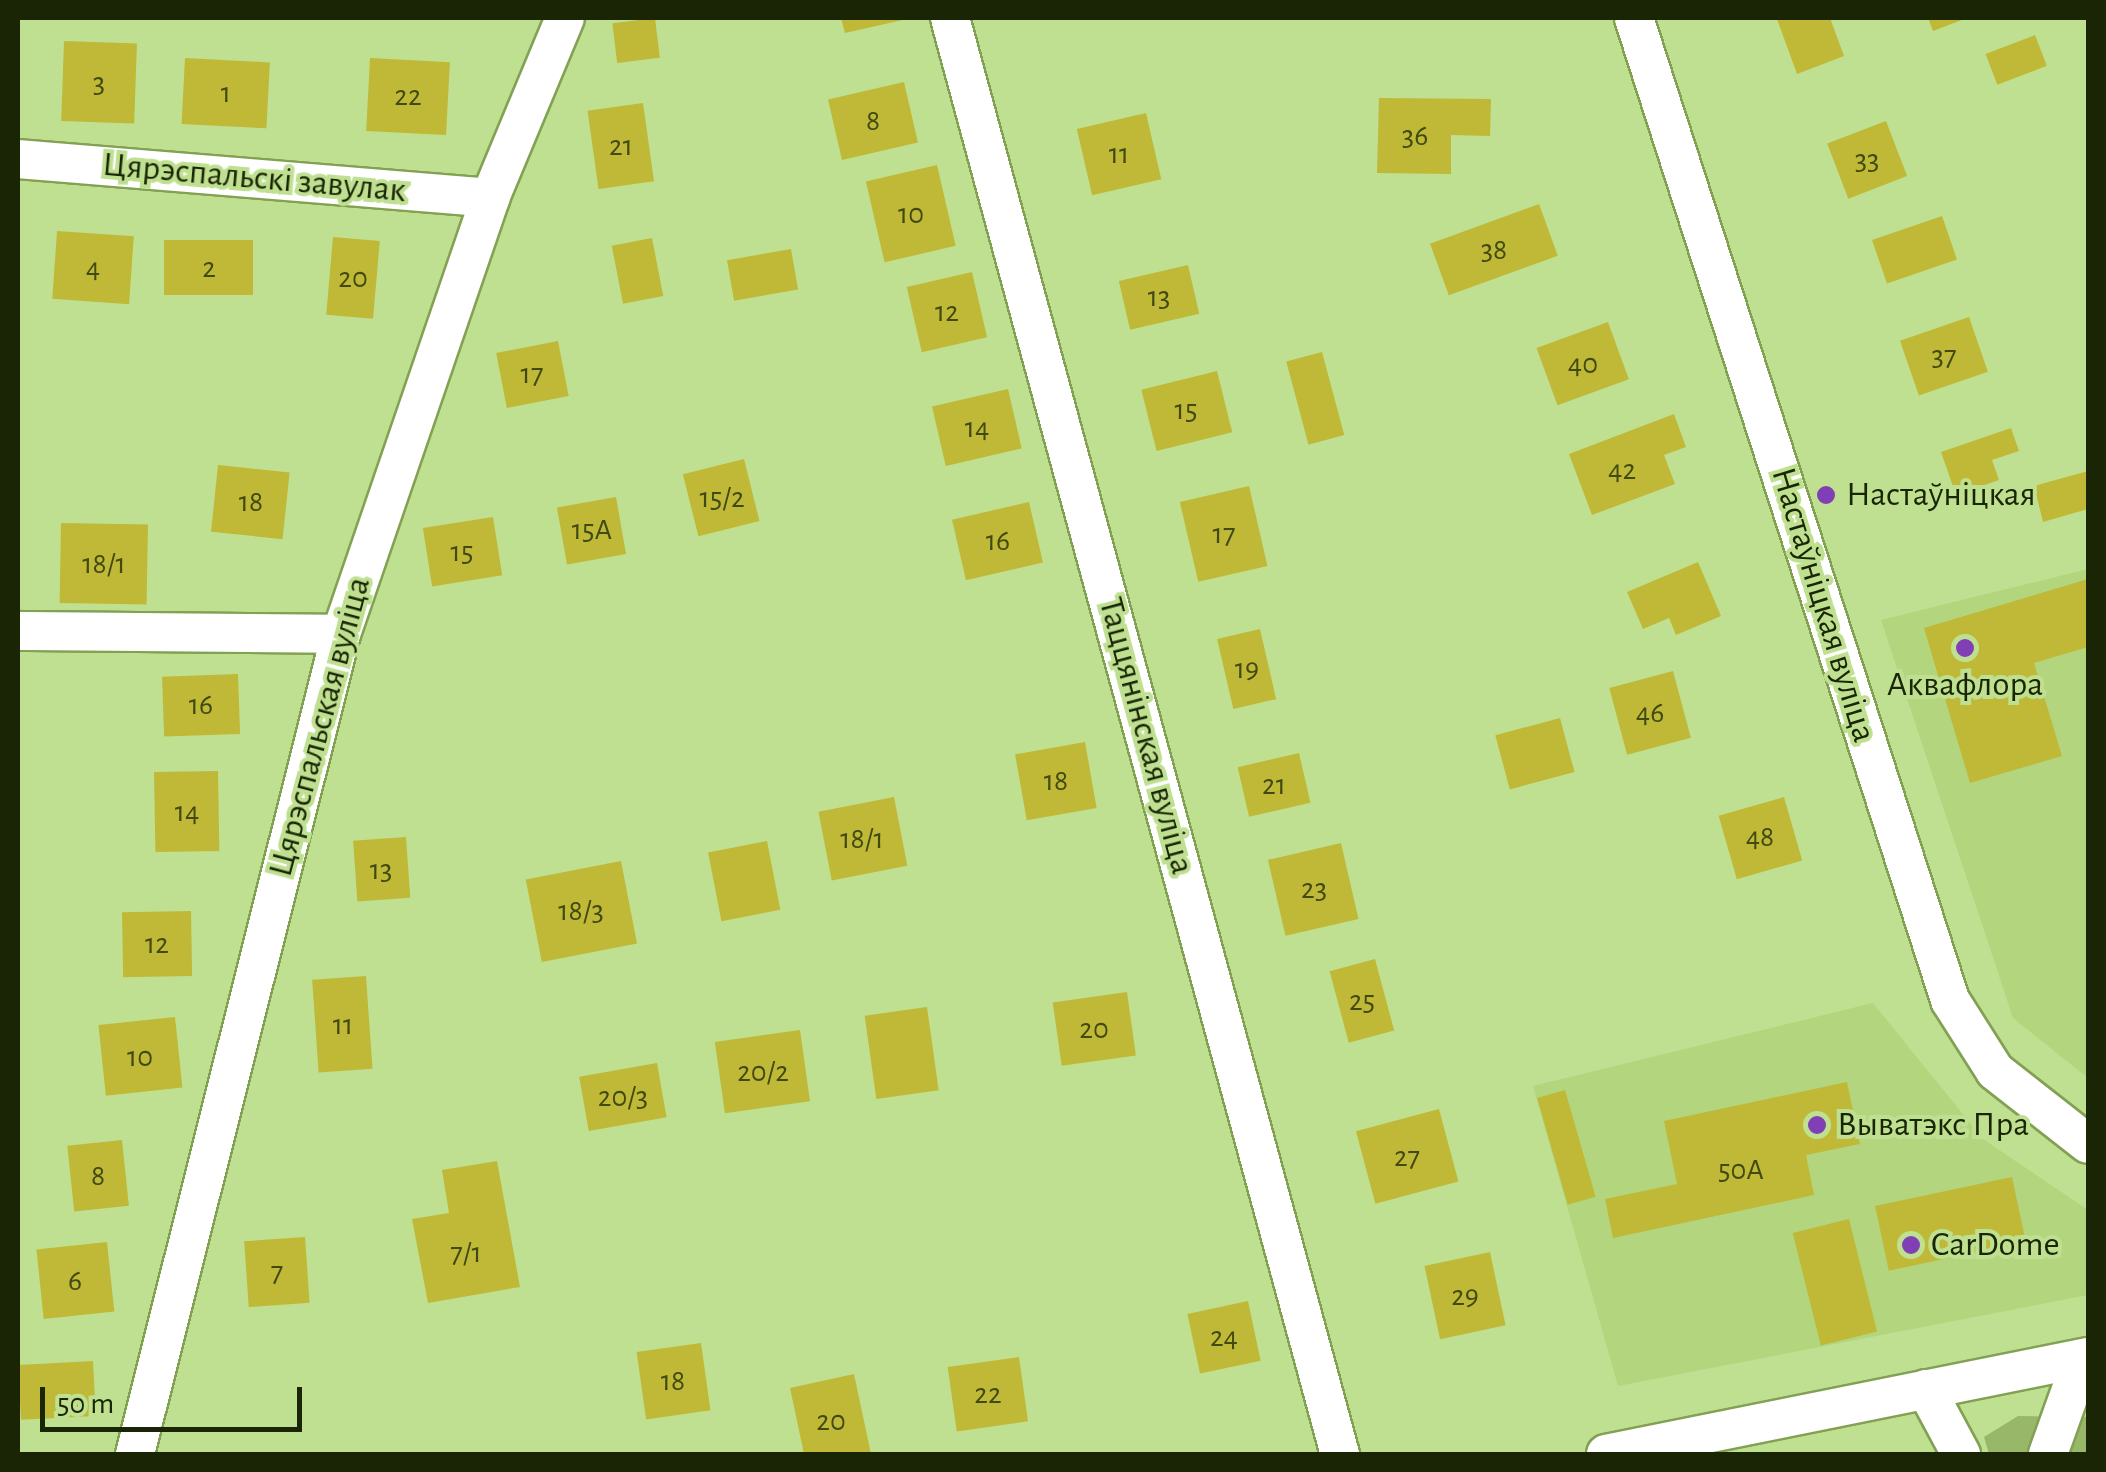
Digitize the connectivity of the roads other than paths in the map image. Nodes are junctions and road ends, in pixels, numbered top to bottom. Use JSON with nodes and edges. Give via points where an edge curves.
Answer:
{"nodes":[{"id":1,"x":565,"y":18,"type":"edge"},
{"id":2,"x":953,"y":18,"type":"edge"},
{"id":3,"x":1634,"y":18,"type":"edge"},
{"id":4,"x":18,"y":158,"type":"edge"},
{"id":5,"x":490,"y":198,"type":"junction"},
{"id":6,"x":18,"y":631,"type":"edge"},
{"id":7,"x":340,"y":634,"type":"junction"},
{"id":8,"x":2088,"y":1144,"type":"edge"},
{"id":9,"x":2085,"y":1358,"type":"edge"},
{"id":10,"x":1926,"y":1390,"type":"junction"},
{"id":11,"x":135,"y":1454,"type":"edge"},
{"id":12,"x":1340,"y":1454,"type":"edge"},
{"id":13,"x":1606,"y":1454,"type":"edge"},
{"id":14,"x":1962,"y":1454,"type":"edge"},
{"id":15,"x":2048,"y":1454,"type":"edge"}],
"edges":[{"from":1,"to":5,"type":"street","name":"Цярэспальская вуліца"},
{"from":2,"to":12,"type":"street","name":"Таццянінская вуліца"},
{"from":3,"to":8,"type":"street","name":"Настаўніцкая вуліца","via":[[1950,1000],[1995,1071]]},
{"from":4,"to":5,"type":"street","name":"Цярэспальскі завулак"},
{"from":5,"to":7,"type":"street","name":"Цярэспальская вуліца"},
{"from":6,"to":7,"type":"street"},
{"from":7,"to":11,"type":"street","name":"Цярэспальская вуліца"},
{"from":9,"to":10,"type":"street"},
{"from":9,"to":15,"type":"street"},
{"from":10,"to":13,"type":"street"},
{"from":10,"to":14,"type":"street"}]}
